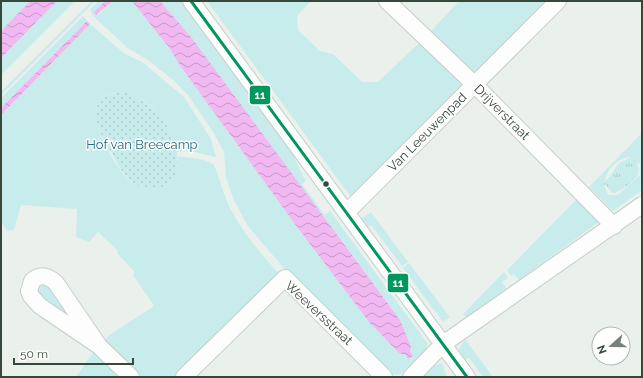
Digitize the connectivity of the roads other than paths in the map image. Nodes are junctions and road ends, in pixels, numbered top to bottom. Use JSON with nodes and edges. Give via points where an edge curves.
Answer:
{"nodes":[{"id":1,"x":191,"y":1,"type":"edge"},
{"id":2,"x":387,"y":1,"type":"edge"},
{"id":3,"x":558,"y":1,"type":"edge"},
{"id":4,"x":475,"y":85,"type":"junction"},
{"id":5,"x":642,"y":205,"type":"edge"},
{"id":6,"x":346,"y":212,"type":"junction"},
{"id":7,"x":614,"y":226,"type":"junction"},
{"id":8,"x":443,"y":344,"type":"junction"},
{"id":9,"x":99,"y":346,"type":"junction"},
{"id":10,"x":131,"y":377,"type":"edge"},
{"id":11,"x":184,"y":377,"type":"edge"},
{"id":12,"x":384,"y":377,"type":"edge"},
{"id":13,"x":411,"y":377,"type":"edge"},
{"id":14,"x":467,"y":377,"type":"edge"}],
"edges":[{"from":1,"to":6,"type":"street"},
{"from":2,"to":4,"type":"street","name":"Drijverstraat"},
{"from":3,"to":4,"type":"street","name":"Van Leeuwenpad"},
{"from":4,"to":6,"type":"street","name":"Van Leeuwenpad"},
{"from":4,"to":7,"type":"street","name":"Drijverstraat"},
{"from":5,"to":7,"type":"street"},
{"from":6,"to":8,"type":"street"},
{"from":7,"to":8,"type":"street"},
{"from":8,"to":13,"type":"street"},
{"from":8,"to":14,"type":"street"},
{"from":9,"to":9,"type":"street","via":[[56,283],[46,276],[40,276],[32,281],[29,291],[40,306]]},
{"from":9,"to":10,"type":"street"},
{"from":11,"to":12,"type":"street","name":"Weeversstraat","via":[[285,278]]}]}
